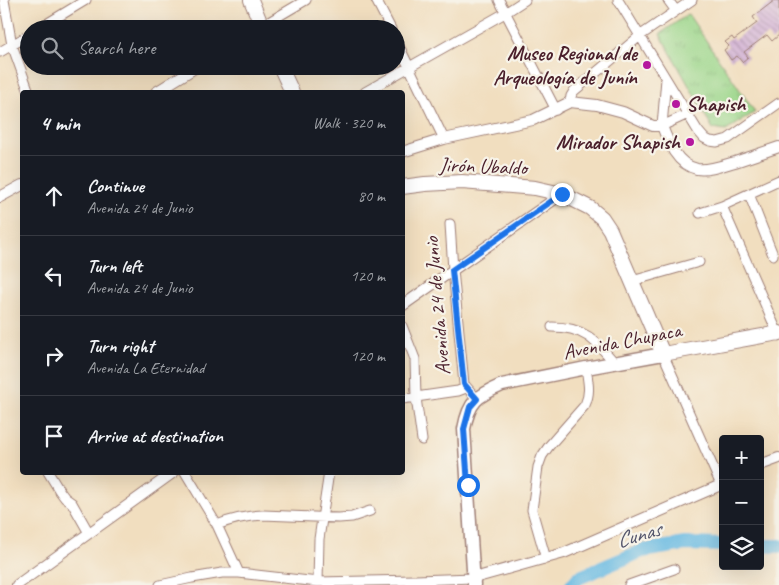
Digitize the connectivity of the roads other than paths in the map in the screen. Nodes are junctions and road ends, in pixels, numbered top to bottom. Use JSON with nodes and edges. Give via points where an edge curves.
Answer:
{"nodes":[{"id":1,"x":4,"y":0,"type":"edge"},
{"id":2,"x":86,"y":0,"type":"edge"},
{"id":3,"x":251,"y":0,"type":"edge"},
{"id":4,"x":306,"y":0,"type":"edge"},
{"id":5,"x":376,"y":0,"type":"edge"},
{"id":6,"x":499,"y":0,"type":"edge"},
{"id":7,"x":525,"y":0,"type":"edge"},
{"id":8,"x":618,"y":0,"type":"edge"},
{"id":9,"x":668,"y":0,"type":"edge"},
{"id":10,"x":692,"y":0,"type":"edge"},
{"id":11,"x":676,"y":11,"type":"junction"},
{"id":12,"x":506,"y":13,"type":"junction"},
{"id":13,"x":53,"y":20,"type":"edge"},
{"id":14,"x":258,"y":20,"type":"edge"},
{"id":15,"x":274,"y":20,"type":"edge"},
{"id":16,"x":386,"y":20,"type":"edge"},
{"id":17,"x":641,"y":35,"type":"junction"},
{"id":18,"x":20,"y":40,"type":"edge"},
{"id":19,"x":12,"y":45,"type":"junction"},
{"id":20,"x":0,"y":52,"type":"edge"},
{"id":21,"x":405,"y":57,"type":"edge"},
{"id":22,"x":20,"y":67,"type":"edge"},
{"id":23,"x":410,"y":67,"type":"junction"},
{"id":24,"x":405,"y":70,"type":"edge"},
{"id":25,"x":23,"y":75,"type":"edge"},
{"id":26,"x":183,"y":75,"type":"edge"},
{"id":27,"x":284,"y":75,"type":"edge"},
{"id":28,"x":396,"y":75,"type":"edge"},
{"id":29,"x":666,"y":79,"type":"junction"},
{"id":30,"x":28,"y":90,"type":"edge"},
{"id":31,"x":159,"y":90,"type":"edge"},
{"id":32,"x":291,"y":90,"type":"edge"},
{"id":33,"x":369,"y":90,"type":"edge"},
{"id":34,"x":570,"y":102,"type":"junction"},
{"id":35,"x":779,"y":104,"type":"edge"},
{"id":36,"x":556,"y":110,"type":"junction"},
{"id":37,"x":688,"y":114,"type":"junction"},
{"id":38,"x":662,"y":126,"type":"junction"},
{"id":39,"x":444,"y":139,"type":"junction"},
{"id":40,"x":779,"y":147,"type":"edge"},
{"id":41,"x":405,"y":151,"type":"edge"},
{"id":42,"x":779,"y":180,"type":"edge"},
{"id":43,"x":20,"y":186,"type":"edge"},
{"id":44,"x":405,"y":187,"type":"edge"},
{"id":45,"x":562,"y":194,"type":"junction"},
{"id":46,"x":749,"y":194,"type":"junction"},
{"id":47,"x":0,"y":197,"type":"edge"},
{"id":48,"x":722,"y":206,"type":"junction"},
{"id":49,"x":700,"y":213,"type":"dead end"},
{"id":50,"x":450,"y":224,"type":"dead end"},
{"id":51,"x":773,"y":254,"type":"dead end"},
{"id":52,"x":699,"y":262,"type":"dead end"},
{"id":53,"x":452,"y":270,"type":"junction"},
{"id":54,"x":632,"y":281,"type":"junction"},
{"id":55,"x":405,"y":304,"type":"edge"},
{"id":56,"x":552,"y":327,"type":"dead end"},
{"id":57,"x":405,"y":334,"type":"edge"},
{"id":58,"x":779,"y":334,"type":"edge"},
{"id":59,"x":663,"y":354,"type":"junction"},
{"id":60,"x":614,"y":362,"type":"junction"},
{"id":61,"x":586,"y":368,"type":"junction"},
{"id":62,"x":466,"y":388,"type":"junction"},
{"id":63,"x":416,"y":398,"type":"junction"},
{"id":64,"x":405,"y":399,"type":"edge"},
{"id":65,"x":477,"y":399,"type":"junction"},
{"id":66,"x":422,"y":440,"type":"dead end"},
{"id":67,"x":779,"y":458,"type":"edge"},
{"id":68,"x":764,"y":464,"type":"edge"},
{"id":69,"x":50,"y":475,"type":"edge"},
{"id":70,"x":170,"y":475,"type":"edge"},
{"id":71,"x":187,"y":475,"type":"edge"},
{"id":72,"x":329,"y":475,"type":"edge"},
{"id":73,"x":720,"y":480,"type":"edge"},
{"id":74,"x":719,"y":485,"type":"edge"},
{"id":75,"x":370,"y":511,"type":"dead end"},
{"id":76,"x":322,"y":518,"type":"junction"},
{"id":77,"x":217,"y":525,"type":"junction"},
{"id":78,"x":89,"y":533,"type":"junction"},
{"id":79,"x":546,"y":559,"type":"junction"},
{"id":80,"x":674,"y":569,"type":"dead end"},
{"id":81,"x":239,"y":573,"type":"junction"},
{"id":82,"x":474,"y":581,"type":"edge"},
{"id":83,"x":318,"y":582,"type":"junction"},
{"id":84,"x":16,"y":585,"type":"edge"},
{"id":85,"x":160,"y":585,"type":"edge"},
{"id":86,"x":629,"y":585,"type":"edge"}],
"edges":[{"from":1,"to":19,"type":"street"},
{"from":2,"to":13,"type":"street"},
{"from":3,"to":14,"type":"highway"},
{"from":4,"to":15,"type":"street"},
{"from":5,"to":16,"type":"street"},
{"from":6,"to":12,"type":"street"},
{"from":7,"to":12,"type":"street"},
{"from":8,"to":17,"type":"street"},
{"from":9,"to":11,"type":"street"},
{"from":10,"to":11,"type":"street"},
{"from":11,"to":17,"type":"street"},
{"from":12,"to":23,"type":"street"},
{"from":12,"to":36,"type":"street"},
{"from":17,"to":29,"type":"street"},
{"from":17,"to":34,"type":"street","via":[[574,91]]},
{"from":18,"to":19,"type":"street"},
{"from":19,"to":20,"type":"street"},
{"from":19,"to":22,"type":"street"},
{"from":21,"to":23,"type":"street"},
{"from":23,"to":24,"type":"street"},
{"from":23,"to":39,"type":"street"},
{"from":25,"to":30,"type":"street"},
{"from":26,"to":31,"type":"street"},
{"from":27,"to":32,"type":"highway"},
{"from":28,"to":33,"type":"street"},
{"from":29,"to":37,"type":"street"},
{"from":29,"to":38,"type":"street"},
{"from":34,"to":36,"type":"street"},
{"from":34,"to":38,"type":"street","via":[[597,105],[623,112],[652,126]]},
{"from":35,"to":37,"type":"street","via":[[728,140],[717,142],[704,138]]},
{"from":36,"to":39,"type":"street","via":[[533,120]]},
{"from":37,"to":38,"type":"street"},
{"from":38,"to":40,"type":"street","via":[[676,154],[697,169],[725,165]]},
{"from":39,"to":41,"type":"street"},
{"from":42,"to":46,"type":"street"},
{"from":43,"to":47,"type":"street"},
{"from":44,"to":45,"type":"highway","name":"Jirón Ubaldo","via":[[462,182],[535,188]]},
{"from":45,"to":53,"type":"street"},
{"from":45,"to":54,"type":"highway","name":"Jirón Ubaldo","via":[[602,218]]},
{"from":46,"to":48,"type":"street"},
{"from":46,"to":51,"type":"street"},
{"from":48,"to":49,"type":"street"},
{"from":48,"to":58,"type":"street"},
{"from":50,"to":53,"type":"street","name":"Avenida 24 de Junio"},
{"from":52,"to":54,"type":"street"},
{"from":53,"to":55,"type":"street"},
{"from":53,"to":62,"type":"street","name":"Avenida 24 de Junio"},
{"from":54,"to":59,"type":"highway","name":"Jirón Ubaldo"},
{"from":56,"to":60,"type":"street","via":[[566,327],[592,338]]},
{"from":57,"to":63,"type":"street","via":[[415,359]]},
{"from":58,"to":59,"type":"highway","name":"Avenida Chupaca"},
{"from":59,"to":60,"type":"main road","name":"Avenida Chupaca"},
{"from":59,"to":73,"type":"street"},
{"from":60,"to":61,"type":"main road","name":"Avenida Chupaca"},
{"from":61,"to":65,"type":"main road","name":"Avenida Chupaca","via":[[502,385]]},
{"from":61,"to":79,"type":"street","via":[[588,398],[548,446],[538,467],[532,510]]},
{"from":62,"to":63,"type":"street"},
{"from":62,"to":65,"type":"street","name":"Avenida 24 de Junio"},
{"from":63,"to":64,"type":"street"},
{"from":63,"to":66,"type":"street"},
{"from":65,"to":82,"type":"main road","via":[[470,407],[464,429]]},
{"from":67,"to":68,"type":"street"},
{"from":69,"to":78,"type":"street","via":[[72,503]]},
{"from":70,"to":78,"type":"street"},
{"from":71,"to":77,"type":"street"},
{"from":72,"to":76,"type":"street"},
{"from":74,"to":79,"type":"street"},
{"from":75,"to":76,"type":"street","via":[[352,517]]},
{"from":76,"to":77,"type":"street","via":[[263,515],[240,517]]},
{"from":76,"to":83,"type":"street"},
{"from":77,"to":81,"type":"street"},
{"from":78,"to":84,"type":"street"},
{"from":79,"to":82,"type":"street"},
{"from":80,"to":86,"type":"street"},
{"from":81,"to":83,"type":"street"},
{"from":81,"to":85,"type":"street","via":[[214,574]]},
{"from":82,"to":83,"type":"street"}]}
